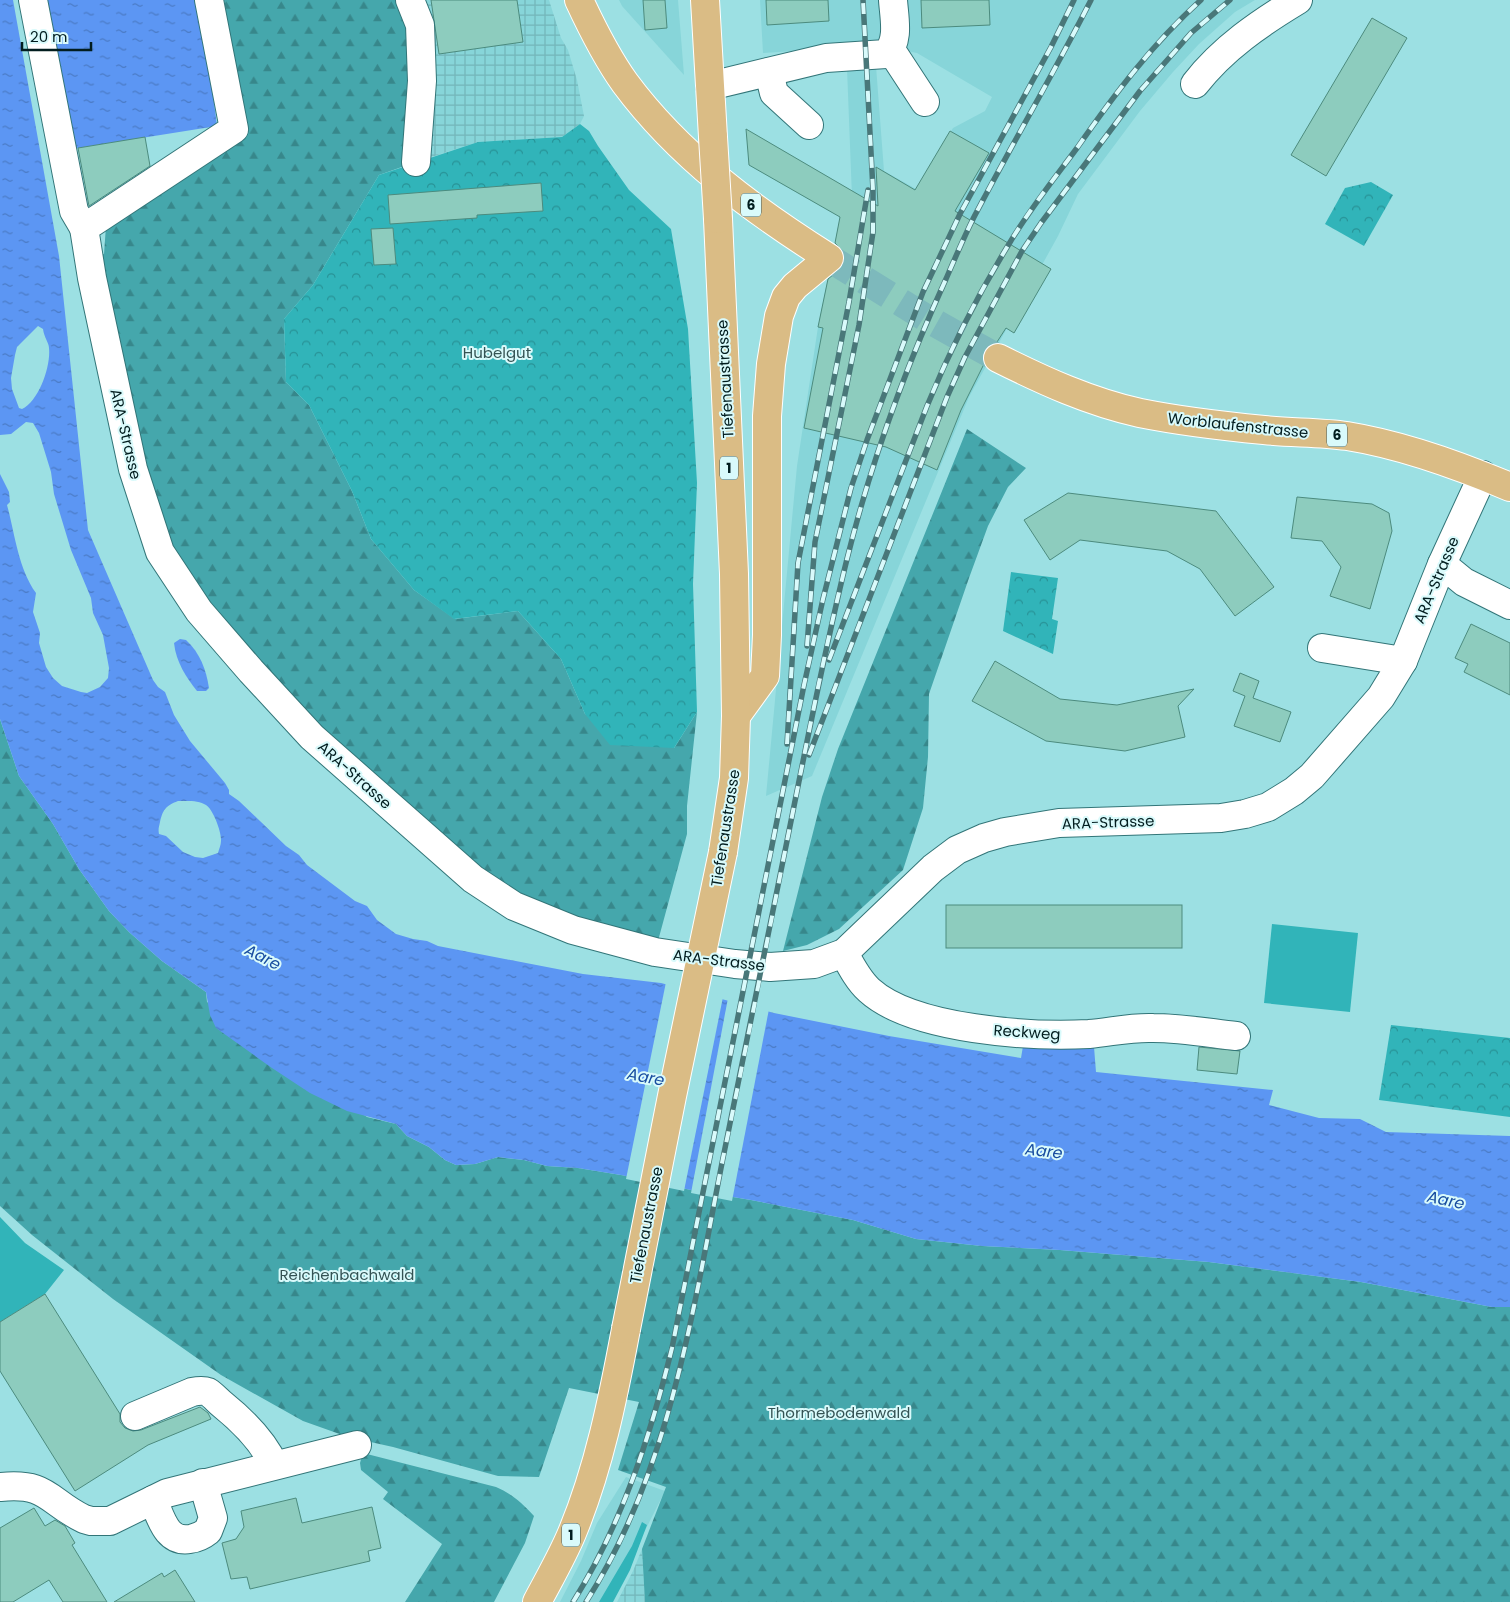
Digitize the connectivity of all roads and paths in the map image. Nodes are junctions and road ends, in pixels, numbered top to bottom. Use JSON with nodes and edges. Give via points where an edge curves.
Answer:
{"nodes":[{"id":1,"x":33,"y":0,"type":"edge"},
{"id":2,"x":210,"y":0,"type":"edge"},
{"id":3,"x":410,"y":0,"type":"edge"},
{"id":4,"x":579,"y":0,"type":"edge"},
{"id":5,"x":705,"y":0,"type":"edge"},
{"id":6,"x":893,"y":0,"type":"edge"},
{"id":7,"x":1298,"y":0,"type":"edge"},
{"id":8,"x":891,"y":50,"type":"junction"},
{"id":9,"x":768,"y":72,"type":"junction"},
{"id":10,"x":1195,"y":84,"type":"dead end"},
{"id":11,"x":710,"y":86,"type":"junction"},
{"id":12,"x":925,"y":102,"type":"dead end"},
{"id":13,"x":809,"y":125,"type":"dead end"},
{"id":14,"x":416,"y":162,"type":"dead end"},
{"id":15,"x":84,"y":228,"type":"junction"},
{"id":16,"x":998,"y":358,"type":"tunnel mouth"},
{"id":17,"x":1484,"y":475,"type":"junction"},
{"id":18,"x":1510,"y":487,"type":"edge"},
{"id":19,"x":1442,"y":564,"type":"junction"},
{"id":20,"x":1510,"y":604,"type":"edge"},
{"id":21,"x":1322,"y":648,"type":"dead end"},
{"id":22,"x":1403,"y":661,"type":"junction"},
{"id":23,"x":736,"y":716,"type":"junction"},
{"id":24,"x":844,"y":953,"type":"junction"},
{"id":25,"x":1236,"y":1036,"type":"dead end"},
{"id":26,"x":135,"y":1416,"type":"dead end"},
{"id":27,"x":357,"y":1445,"type":"dead end"},
{"id":28,"x":274,"y":1465,"type":"junction"},
{"id":29,"x":203,"y":1483,"type":"junction"},
{"id":30,"x":0,"y":1487,"type":"edge"},
{"id":31,"x":152,"y":1500,"type":"junction"},
{"id":32,"x":538,"y":1602,"type":"edge"}],
"edges":[{"from":1,"to":15,"type":"street","name":"ARA-Strasse","via":[[74,211]]},
{"from":2,"to":15,"type":"street","via":[[234,128]]},
{"from":3,"to":14,"type":"street","via":[[420,25],[422,81]]},
{"from":4,"to":23,"type":"main road","number":"6","via":[[625,82],[679,145],[724,185],[829,258],[795,286],[786,297],[779,316],[767,416],[765,676]]},
{"from":5,"to":11,"type":"main road","name":"Tiefenaustrasse","number":"1"},
{"from":6,"to":8,"type":"street","via":[[895,34]]},
{"from":7,"to":10,"type":"street","via":[[1230,46]]},
{"from":8,"to":9,"type":"street","via":[[884,55],[826,58]]},
{"from":8,"to":12,"type":"street"},
{"from":9,"to":11,"type":"street"},
{"from":9,"to":13,"type":"street","via":[[774,93]]},
{"from":11,"to":23,"type":"main road","name":"Tiefenaustrasse","number":"1","bridge":true,"via":[[734,574]]},
{"from":15,"to":24,"type":"street","name":"ARA-Strasse","via":[[133,469],[160,552],[199,611],[312,737],[473,879],[514,906],[573,930],[655,952],[770,967],[814,964]]},
{"from":16,"to":17,"type":"main road","name":"Worblaufenstrasse","number":"6","via":[[1078,394],[1139,412],[1216,425],[1347,436],[1409,450]]},
{"from":17,"to":18,"type":"main road","name":"Worblaufenstrasse","number":"6"},
{"from":17,"to":19,"type":"street","name":"ARA-Strasse"},
{"from":19,"to":20,"type":"street","via":[[1464,582]]},
{"from":19,"to":22,"type":"street","name":"ARA-Strasse"},
{"from":21,"to":22,"type":"street"},
{"from":22,"to":24,"type":"street","name":"ARA-Strasse","via":[[1381,697],[1312,776],[1268,807],[1221,818],[1059,823],[984,838],[957,850],[933,868]]},
{"from":23,"to":32,"type":"main road","name":"Tiefenaustrasse","number":"1","bridge":true,"via":[[730,814],[613,1397],[584,1500]]},
{"from":24,"to":25,"type":"street","name":"Reckweg","via":[[858,978],[884,1001],[906,1011],[964,1026],[1024,1034],[1063,1035],[1155,1028]]},
{"from":26,"to":28,"type":"street","via":[[198,1390],[207,1392],[250,1430],[269,1453]]},
{"from":27,"to":28,"type":"street"},
{"from":28,"to":29,"type":"street"},
{"from":29,"to":31,"type":"street"},
{"from":29,"to":31,"type":"street","via":[[213,1518],[208,1531],[198,1537],[185,1540],[172,1536]]},
{"from":30,"to":31,"type":"street","via":[[38,1489],[84,1519],[100,1521],[118,1518]]}]}
